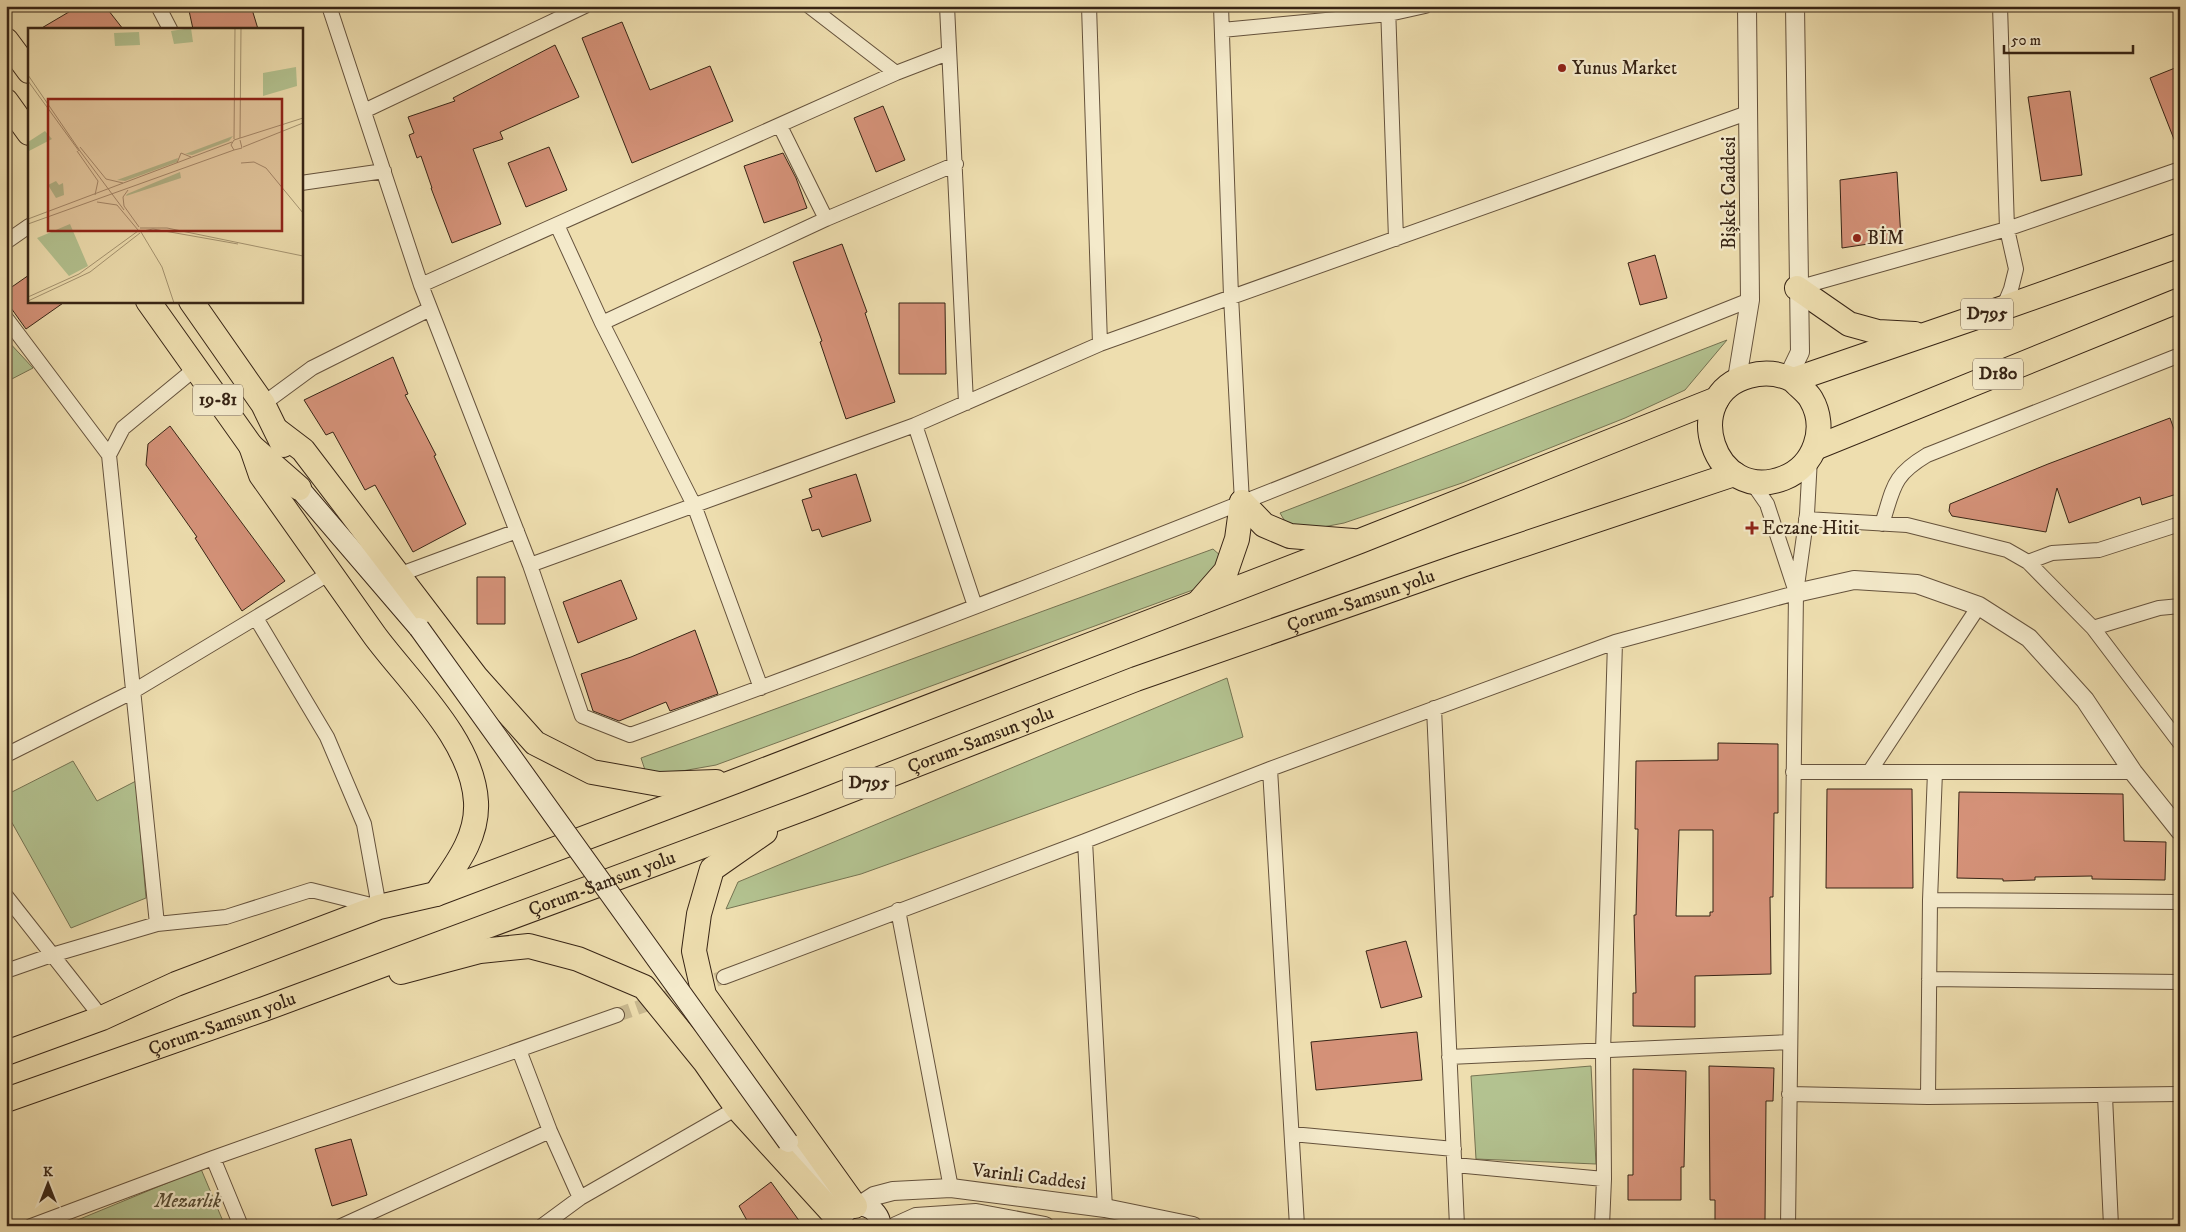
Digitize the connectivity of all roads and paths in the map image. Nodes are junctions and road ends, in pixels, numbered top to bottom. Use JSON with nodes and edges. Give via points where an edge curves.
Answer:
{"nodes":[{"id":1,"x":158,"y":6,"type":"edge"},
{"id":2,"x":328,"y":6,"type":"edge"},
{"id":3,"x":585,"y":6,"type":"edge"},
{"id":4,"x":809,"y":6,"type":"edge"},
{"id":5,"x":947,"y":6,"type":"edge"},
{"id":6,"x":1089,"y":6,"type":"edge"},
{"id":7,"x":1221,"y":6,"type":"edge"},
{"id":8,"x":1425,"y":6,"type":"edge"},
{"id":9,"x":1747,"y":6,"type":"edge"},
{"id":10,"x":1795,"y":6,"type":"edge"},
{"id":11,"x":2000,"y":6,"type":"edge"},
{"id":12,"x":1389,"y":10,"type":"edge"},
{"id":13,"x":821,"y":11,"type":"edge"},
{"id":14,"x":169,"y":28,"type":"edge"},
{"id":15,"x":1222,"y":30,"type":"junction"},
{"id":16,"x":6,"y":40,"type":"edge"},
{"id":17,"x":948,"y":53,"type":"junction"},
{"id":18,"x":28,"y":70,"type":"edge"},
{"id":19,"x":896,"y":73,"type":"junction"},
{"id":20,"x":6,"y":101,"type":"edge"},
{"id":21,"x":364,"y":111,"type":"junction"},
{"id":22,"x":1750,"y":112,"type":"junction"},
{"id":23,"x":780,"y":126,"type":"junction"},
{"id":24,"x":28,"y":132,"type":"edge"},
{"id":25,"x":956,"y":164,"type":"junction"},
{"id":26,"x":2180,"y":168,"type":"edge"},
{"id":27,"x":384,"y":171,"type":"junction"},
{"id":28,"x":302,"y":183,"type":"edge"},
{"id":29,"x":826,"y":219,"type":"junction"},
{"id":30,"x":557,"y":225,"type":"junction"},
{"id":31,"x":28,"y":227,"type":"edge"},
{"id":32,"x":2007,"y":229,"type":"junction"},
{"id":33,"x":1396,"y":239,"type":"junction"},
{"id":34,"x":6,"y":242,"type":"edge"},
{"id":35,"x":2180,"y":245,"type":"edge"},
{"id":36,"x":421,"y":286,"type":"junction"},
{"id":37,"x":1797,"y":288,"type":"junction"},
{"id":38,"x":1231,"y":296,"type":"junction"},
{"id":39,"x":1750,"y":300,"type":"junction"},
{"id":40,"x":2180,"y":300,"type":"edge"},
{"id":41,"x":149,"y":302,"type":"edge"},
{"id":42,"x":192,"y":302,"type":"edge"},
{"id":43,"x":2003,"y":308,"type":"junction"},
{"id":44,"x":430,"y":309,"type":"junction"},
{"id":45,"x":6,"y":318,"type":"edge"},
{"id":46,"x":602,"y":323,"type":"junction"},
{"id":47,"x":1926,"y":335,"type":"junction"},
{"id":48,"x":1100,"y":344,"type":"junction"},
{"id":49,"x":2180,"y":355,"type":"edge"},
{"id":50,"x":196,"y":368,"type":"junction"},
{"id":51,"x":1737,"y":379,"type":"junction"},
{"id":52,"x":1790,"y":379,"type":"junction"},
{"id":53,"x":1717,"y":399,"type":"junction"},
{"id":54,"x":966,"y":403,"type":"junction"},
{"id":55,"x":263,"y":404,"type":"junction"},
{"id":56,"x":915,"y":425,"type":"junction"},
{"id":57,"x":278,"y":431,"type":"junction"},
{"id":58,"x":251,"y":446,"type":"junction"},
{"id":59,"x":1813,"y":453,"type":"junction"},
{"id":60,"x":109,"y":455,"type":"junction"},
{"id":61,"x":1742,"y":478,"type":"junction"},
{"id":62,"x":299,"y":488,"type":"junction"},
{"id":63,"x":1242,"y":502,"type":"junction"},
{"id":64,"x":694,"y":505,"type":"junction"},
{"id":65,"x":1806,"y":520,"type":"junction"},
{"id":66,"x":1882,"y":524,"type":"junction"},
{"id":67,"x":2180,"y":524,"type":"edge"},
{"id":68,"x":517,"y":532,"type":"junction"},
{"id":69,"x":1360,"y":541,"type":"junction"},
{"id":70,"x":2028,"y":562,"type":"junction"},
{"id":71,"x":530,"y":565,"type":"junction"},
{"id":72,"x":330,"y":573,"type":"junction"},
{"id":73,"x":398,"y":575,"type":"junction"},
{"id":74,"x":1796,"y":592,"type":"junction"},
{"id":75,"x":1197,"y":605,"type":"junction"},
{"id":76,"x":974,"y":606,"type":"junction"},
{"id":77,"x":1979,"y":606,"type":"junction"},
{"id":78,"x":2180,"y":606,"type":"edge"},
{"id":79,"x":256,"y":618,"type":"junction"},
{"id":80,"x":2093,"y":628,"type":"junction"},
{"id":81,"x":1615,"y":642,"type":"junction"},
{"id":82,"x":761,"y":688,"type":"junction"},
{"id":83,"x":132,"y":692,"type":"junction"},
{"id":84,"x":1434,"y":708,"type":"junction"},
{"id":85,"x":2180,"y":743,"type":"edge"},
{"id":86,"x":6,"y":755,"type":"edge"},
{"id":87,"x":1270,"y":769,"type":"junction"},
{"id":88,"x":1870,"y":771,"type":"junction"},
{"id":89,"x":1792,"y":772,"type":"junction"},
{"id":90,"x":1935,"y":772,"type":"junction"},
{"id":91,"x":2133,"y":772,"type":"junction"},
{"id":92,"x":736,"y":781,"type":"junction"},
{"id":93,"x":810,"y":806,"type":"junction"},
{"id":94,"x":2180,"y":831,"type":"edge"},
{"id":95,"x":1085,"y":841,"type":"junction"},
{"id":96,"x":436,"y":894,"type":"junction"},
{"id":97,"x":6,"y":896,"type":"edge"},
{"id":98,"x":1930,"y":900,"type":"junction"},
{"id":99,"x":2180,"y":902,"type":"edge"},
{"id":100,"x":379,"y":907,"type":"junction"},
{"id":101,"x":898,"y":910,"type":"junction"},
{"id":102,"x":157,"y":924,"type":"junction"},
{"id":103,"x":52,"y":955,"type":"junction"},
{"id":104,"x":6,"y":971,"type":"edge"},
{"id":105,"x":724,"y":978,"type":"tunnel mouth"},
{"id":106,"x":1929,"y":979,"type":"junction"},
{"id":107,"x":2180,"y":982,"type":"edge"},
{"id":108,"x":264,"y":1008,"type":"junction"},
{"id":109,"x":617,"y":1015,"type":"tunnel mouth"},
{"id":110,"x":102,"y":1018,"type":"junction"},
{"id":111,"x":1789,"y":1042,"type":"junction"},
{"id":112,"x":519,"y":1050,"type":"junction"},
{"id":113,"x":6,"y":1052,"type":"edge"},
{"id":114,"x":1603,"y":1052,"type":"junction"},
{"id":115,"x":1449,"y":1057,"type":"junction"},
{"id":116,"x":1789,"y":1094,"type":"junction"},
{"id":117,"x":2180,"y":1094,"type":"edge"},
{"id":118,"x":2105,"y":1096,"type":"junction"},
{"id":119,"x":1928,"y":1097,"type":"junction"},
{"id":120,"x":6,"y":1100,"type":"edge"},
{"id":121,"x":737,"y":1108,"type":"junction"},
{"id":122,"x":550,"y":1131,"type":"junction"},
{"id":123,"x":1292,"y":1134,"type":"junction"},
{"id":124,"x":1454,"y":1149,"type":"junction"},
{"id":125,"x":213,"y":1158,"type":"junction"},
{"id":126,"x":1455,"y":1165,"type":"junction"},
{"id":127,"x":1604,"y":1180,"type":"junction"},
{"id":128,"x":951,"y":1188,"type":"junction"},
{"id":129,"x":580,"y":1198,"type":"junction"},
{"id":130,"x":1105,"y":1208,"type":"junction"},
{"id":131,"x":848,"y":1214,"type":"edge"},
{"id":132,"x":31,"y":1226,"type":"edge"},
{"id":133,"x":241,"y":1226,"type":"edge"},
{"id":134,"x":341,"y":1226,"type":"edge"},
{"id":135,"x":542,"y":1226,"type":"edge"},
{"id":136,"x":881,"y":1226,"type":"edge"},
{"id":137,"x":896,"y":1226,"type":"edge"},
{"id":138,"x":1045,"y":1226,"type":"edge"},
{"id":139,"x":1193,"y":1226,"type":"edge"},
{"id":140,"x":1297,"y":1226,"type":"edge"},
{"id":141,"x":1456,"y":1226,"type":"edge"},
{"id":142,"x":1602,"y":1226,"type":"edge"},
{"id":143,"x":1788,"y":1226,"type":"edge"},
{"id":144,"x":2111,"y":1226,"type":"edge"}],
"edges":[{"from":1,"to":14,"type":"street"},
{"from":2,"to":21,"type":"street"},
{"from":3,"to":21,"type":"street"},
{"from":4,"to":13,"type":"street"},
{"from":5,"to":17,"type":"street"},
{"from":6,"to":48,"type":"street"},
{"from":7,"to":15,"type":"street"},
{"from":8,"to":12,"type":"street"},
{"from":9,"to":22,"type":"street","name":"Bişkek Caddesi"},
{"from":10,"to":37,"type":"street"},
{"from":11,"to":32,"type":"street"},
{"from":12,"to":15,"type":"street"},
{"from":12,"to":33,"type":"street"},
{"from":13,"to":19,"type":"street"},
{"from":15,"to":38,"type":"street"},
{"from":16,"to":18,"type":"highway"},
{"from":17,"to":19,"type":"street"},
{"from":17,"to":25,"type":"street"},
{"from":19,"to":23,"type":"street"},
{"from":20,"to":24,"type":"highway"},
{"from":21,"to":27,"type":"street"},
{"from":22,"to":33,"type":"street"},
{"from":22,"to":39,"type":"street","name":"Bişkek Caddesi"},
{"from":23,"to":29,"type":"street"},
{"from":23,"to":30,"type":"street"},
{"from":25,"to":29,"type":"street"},
{"from":25,"to":54,"type":"street"},
{"from":26,"to":32,"type":"street"},
{"from":27,"to":28,"type":"street"},
{"from":27,"to":36,"type":"street"},
{"from":29,"to":46,"type":"street"},
{"from":30,"to":36,"type":"street"},
{"from":30,"to":46,"type":"street"},
{"from":31,"to":34,"type":"street"},
{"from":32,"to":37,"type":"street"},
{"from":32,"to":43,"type":"street","via":[[2016,269],[2012,289]]},
{"from":33,"to":38,"type":"street"},
{"from":35,"to":43,"type":"highway","number":"D795"},
{"from":36,"to":44,"type":"street"},
{"from":37,"to":47,"type":"highway","via":[[1849,324],[1878,332]]},
{"from":37,"to":52,"type":"street","via":[[1800,352]]},
{"from":38,"to":48,"type":"street"},
{"from":38,"to":63,"type":"street"},
{"from":39,"to":51,"type":"street","name":"Bişkek Caddesi"},
{"from":39,"to":63,"type":"street"},
{"from":40,"to":59,"type":"highway","name":"Çorum-Samsun yolu","number":"D180"},
{"from":41,"to":50,"type":"highway","number":"19-81"},
{"from":42,"to":55,"type":"highway","number":"19-81"},
{"from":43,"to":47,"type":"highway","number":"D795"},
{"from":44,"to":55,"type":"street","via":[[312,368]]},
{"from":44,"to":68,"type":"street"},
{"from":45,"to":60,"type":"street"},
{"from":46,"to":64,"type":"street"},
{"from":47,"to":52,"type":"highway","number":"D795"},
{"from":48,"to":54,"type":"street"},
{"from":49,"to":66,"type":"street","via":[[1927,455],[1908,466],[1897,479]]},
{"from":50,"to":58,"type":"highway","number":"19-81"},
{"from":50,"to":60,"type":"street","via":[[123,428]]},
{"from":51,"to":52,"type":"highway","number":"D795","via":[[1762,372]]},
{"from":51,"to":53,"type":"highway","number":"D795"},
{"from":52,"to":59,"type":"highway","via":[[1811,398],[1819,423]]},
{"from":53,"to":61,"type":"highway","number":"D795","via":[[1708,426],[1715,453]]},
{"from":53,"to":69,"type":"highway","number":"D795"},
{"from":54,"to":56,"type":"street"},
{"from":55,"to":57,"type":"highway","number":"19-81"},
{"from":56,"to":64,"type":"street"},
{"from":56,"to":76,"type":"street"},
{"from":57,"to":62,"type":"highway","number":"19-81"},
{"from":57,"to":73,"type":"highway","via":[[303,450]]},
{"from":58,"to":62,"type":"highway","number":"19-81"},
{"from":58,"to":72,"type":"highway","via":[[261,475]]},
{"from":59,"to":61,"type":"highway","name":"Çorum-Samsun yolu","number":"D795","via":[[1794,474],[1773,482]]},
{"from":59,"to":65,"type":"street"},
{"from":60,"to":83,"type":"street"},
{"from":61,"to":74,"type":"street","via":[[1767,504]]},
{"from":61,"to":93,"type":"highway","name":"Çorum-Samsun yolu","number":"D795","via":[[1462,565],[1136,679]]},
{"from":62,"to":131,"type":"main road","bridge":true,"via":[[419,628],[788,1142]]},
{"from":63,"to":69,"type":"highway","via":[[1264,525],[1290,536]]},
{"from":63,"to":75,"type":"highway","via":[[1236,539],[1226,571]]},
{"from":63,"to":76,"type":"street"},
{"from":64,"to":71,"type":"street"},
{"from":64,"to":82,"type":"street"},
{"from":65,"to":66,"type":"street"},
{"from":65,"to":74,"type":"street"},
{"from":66,"to":70,"type":"street","via":[[1950,534],[2007,550]]},
{"from":67,"to":70,"type":"street","via":[[2098,550],[2052,553]]},
{"from":68,"to":71,"type":"street"},
{"from":68,"to":73,"type":"street"},
{"from":69,"to":75,"type":"highway","number":"D795"},
{"from":70,"to":80,"type":"street"},
{"from":71,"to":82,"type":"street","via":[[582,716],[630,735]]},
{"from":72,"to":79,"type":"street"},
{"from":72,"to":96,"type":"highway","via":[[442,721],[474,783],[474,826],[466,849]]},
{"from":73,"to":92,"type":"highway","via":[[476,677],[535,744],[592,772],[659,784]]},
{"from":74,"to":77,"type":"street","via":[[1854,580],[1917,584]]},
{"from":74,"to":81,"type":"street"},
{"from":74,"to":89,"type":"street"},
{"from":75,"to":92,"type":"highway","number":"D795"},
{"from":76,"to":82,"type":"street"},
{"from":77,"to":88,"type":"street"},
{"from":77,"to":91,"type":"street","via":[[2029,638],[2085,700]]},
{"from":78,"to":80,"type":"street","via":[[2159,608]]},
{"from":79,"to":83,"type":"street"},
{"from":79,"to":100,"type":"street","via":[[327,737],[364,824]]},
{"from":80,"to":85,"type":"street"},
{"from":81,"to":84,"type":"street"},
{"from":81,"to":114,"type":"street"},
{"from":83,"to":86,"type":"street"},
{"from":83,"to":102,"type":"street"},
{"from":84,"to":87,"type":"street"},
{"from":84,"to":115,"type":"street"},
{"from":87,"to":95,"type":"street"},
{"from":87,"to":123,"type":"street"},
{"from":88,"to":89,"type":"street"},
{"from":88,"to":90,"type":"street"},
{"from":89,"to":111,"type":"street"},
{"from":90,"to":91,"type":"street"},
{"from":90,"to":98,"type":"street"},
{"from":91,"to":94,"type":"street"},
{"from":92,"to":96,"type":"highway","number":"D795"},
{"from":93,"to":108,"type":"highway","name":"Çorum-Samsun yolu","number":"D795"},
{"from":93,"to":131,"type":"highway","via":[[757,837],[712,869],[699,914],[694,951],[704,995]]},
{"from":95,"to":101,"type":"street"},
{"from":95,"to":130,"type":"street"},
{"from":96,"to":100,"type":"highway","number":"D795"},
{"from":97,"to":103,"type":"street"},
{"from":98,"to":99,"type":"street"},
{"from":98,"to":106,"type":"street"},
{"from":100,"to":102,"type":"street","via":[[311,890],[226,917]]},
{"from":100,"to":110,"type":"highway","number":"D795","via":[[176,984]]},
{"from":101,"to":105,"type":"street"},
{"from":101,"to":128,"type":"street"},
{"from":102,"to":103,"type":"street"},
{"from":103,"to":104,"type":"street"},
{"from":103,"to":110,"type":"street"},
{"from":106,"to":107,"type":"street"},
{"from":106,"to":119,"type":"street"},
{"from":108,"to":120,"type":"highway","name":"Çorum-Samsun yolu","number":"D795"},
{"from":108,"to":121,"type":"highway","via":[[480,951],[529,946],[578,960],[644,987],[705,1062]]},
{"from":109,"to":112,"type":"street"},
{"from":110,"to":113,"type":"highway","number":"D795"},
{"from":111,"to":114,"type":"street"},
{"from":111,"to":116,"type":"street"},
{"from":112,"to":122,"type":"street"},
{"from":112,"to":125,"type":"street"},
{"from":114,"to":115,"type":"street"},
{"from":114,"to":127,"type":"street"},
{"from":115,"to":124,"type":"street"},
{"from":116,"to":119,"type":"street"},
{"from":116,"to":143,"type":"street"},
{"from":117,"to":118,"type":"street"},
{"from":118,"to":119,"type":"street"},
{"from":118,"to":144,"type":"street"},
{"from":121,"to":129,"type":"street"},
{"from":121,"to":131,"type":"highway"},
{"from":122,"to":129,"type":"street"},
{"from":122,"to":134,"type":"street"},
{"from":123,"to":124,"type":"street"},
{"from":123,"to":140,"type":"street"},
{"from":124,"to":126,"type":"street"},
{"from":125,"to":132,"type":"street"},
{"from":125,"to":133,"type":"street"},
{"from":126,"to":127,"type":"street"},
{"from":126,"to":141,"type":"street"},
{"from":127,"to":142,"type":"street"},
{"from":128,"to":130,"type":"street","name":"Varinli Caddesi"},
{"from":128,"to":131,"type":"street","name":"Varinli Caddesi","via":[[893,1191],[874,1196]]},
{"from":129,"to":135,"type":"street"},
{"from":130,"to":139,"type":"street","name":"Varinli Caddesi"},
{"from":131,"to":136,"type":"main road","via":[[871,1208]]},
{"from":137,"to":138,"type":"street","via":[[916,1217],[976,1213]]}]}
